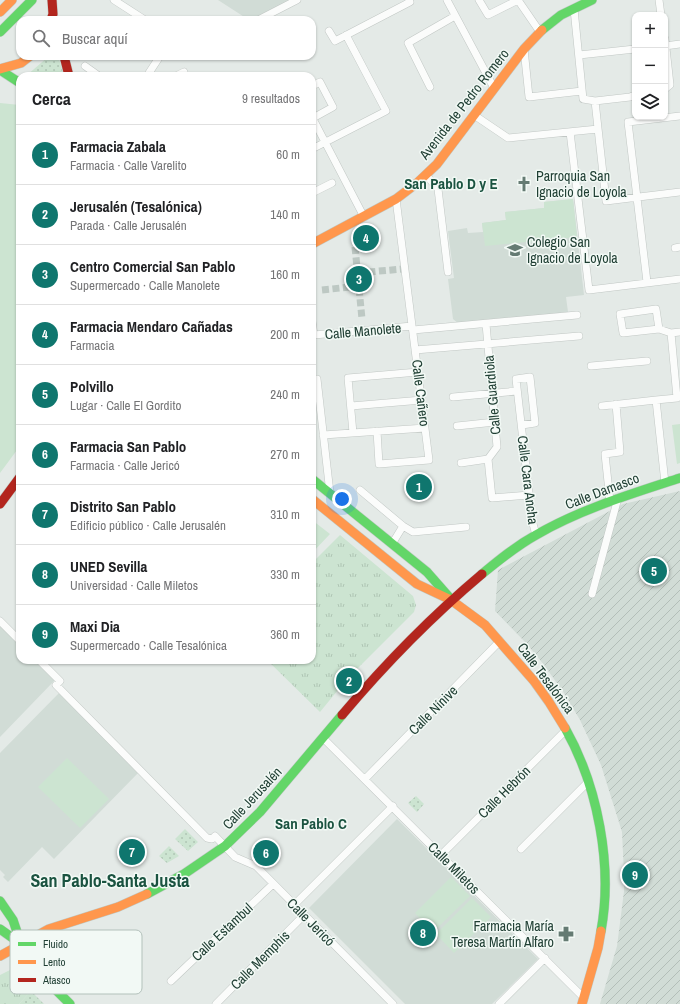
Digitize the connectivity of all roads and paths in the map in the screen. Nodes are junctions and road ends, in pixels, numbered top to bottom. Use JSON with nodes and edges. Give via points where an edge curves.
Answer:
{"nodes":[{"id":1,"x":12,"y":0,"type":"edge"},
{"id":2,"x":32,"y":0,"type":"edge"},
{"id":3,"x":52,"y":0,"type":"edge"},
{"id":4,"x":59,"y":0,"type":"edge"},
{"id":5,"x":114,"y":0,"type":"edge"},
{"id":6,"x":297,"y":0,"type":"edge"},
{"id":7,"x":447,"y":0,"type":"edge"},
{"id":8,"x":480,"y":0,"type":"edge"},
{"id":9,"x":592,"y":0,"type":"edge"},
{"id":10,"x":658,"y":0,"type":"edge"},
{"id":11,"x":409,"y":1,"type":"edge"},
{"id":12,"x":574,"y":9,"type":"junction"},
{"id":13,"x":0,"y":12,"type":"edge"},
{"id":14,"x":660,"y":12,"type":"edge"},
{"id":15,"x":53,"y":16,"type":"edge"},
{"id":16,"x":54,"y":16,"type":"edge"},
{"id":17,"x":139,"y":16,"type":"edge"},
{"id":18,"x":266,"y":16,"type":"edge"},
{"id":19,"x":455,"y":16,"type":"junction"},
{"id":20,"x":329,"y":31,"type":"dead end"},
{"id":21,"x":0,"y":32,"type":"edge"},
{"id":22,"x":540,"y":32,"type":"junction"},
{"id":23,"x":346,"y":35,"type":"junction"},
{"id":24,"x":668,"y":43,"type":"edge"},
{"id":25,"x":680,"y":44,"type":"edge"},
{"id":26,"x":666,"y":48,"type":"edge"},
{"id":27,"x":524,"y":49,"type":"junction"},
{"id":28,"x":632,"y":49,"type":"edge"},
{"id":29,"x":578,"y":55,"type":"junction"},
{"id":30,"x":25,"y":60,"type":"edge"},
{"id":31,"x":65,"y":60,"type":"edge"},
{"id":32,"x":158,"y":60,"type":"edge"},
{"id":33,"x":85,"y":66,"type":"dead end"},
{"id":34,"x":0,"y":70,"type":"edge"},
{"id":35,"x":67,"y":72,"type":"edge"},
{"id":36,"x":93,"y":72,"type":"edge"},
{"id":37,"x":150,"y":72,"type":"edge"},
{"id":38,"x":16,"y":80,"type":"edge"},
{"id":39,"x":316,"y":84,"type":"edge"},
{"id":40,"x":430,"y":87,"type":"dead end"},
{"id":41,"x":668,"y":87,"type":"edge"},
{"id":42,"x":494,"y":88,"type":"junction"},
{"id":43,"x":582,"y":90,"type":"junction"},
{"id":44,"x":632,"y":96,"type":"edge"},
{"id":45,"x":595,"y":101,"type":"junction"},
{"id":46,"x":316,"y":115,"type":"edge"},
{"id":47,"x":474,"y":115,"type":"junction"},
{"id":48,"x":680,"y":116,"type":"edge"},
{"id":49,"x":316,"y":125,"type":"edge"},
{"id":50,"x":598,"y":129,"type":"junction"},
{"id":51,"x":570,"y":132,"type":"junction"},
{"id":52,"x":325,"y":142,"type":"junction"},
{"id":53,"x":316,"y":147,"type":"edge"},
{"id":54,"x":426,"y":175,"type":"junction"},
{"id":55,"x":332,"y":183,"type":"dead end"},
{"id":56,"x":316,"y":191,"type":"edge"},
{"id":57,"x":680,"y":192,"type":"edge"},
{"id":58,"x":638,"y":198,"type":"junction"},
{"id":59,"x":396,"y":199,"type":"junction"},
{"id":60,"x":364,"y":216,"type":"junction"},
{"id":61,"x":316,"y":242,"type":"edge"},
{"id":62,"x":448,"y":272,"type":"dead end"},
{"id":63,"x":680,"y":279,"type":"edge"},
{"id":64,"x":647,"y":282,"type":"junction"},
{"id":65,"x":577,"y":315,"type":"dead end"},
{"id":66,"x":486,"y":324,"type":"junction"},
{"id":67,"x":412,"y":328,"type":"junction"},
{"id":68,"x":659,"y":329,"type":"junction"},
{"id":69,"x":680,"y":332,"type":"edge"},
{"id":70,"x":672,"y":333,"type":"junction"},
{"id":71,"x":316,"y":336,"type":"edge"},
{"id":72,"x":579,"y":336,"type":"dead end"},
{"id":73,"x":488,"y":344,"type":"junction"},
{"id":74,"x":415,"y":350,"type":"junction"},
{"id":75,"x":646,"y":361,"type":"dead end"},
{"id":76,"x":591,"y":366,"type":"dead end"},
{"id":77,"x":418,"y":372,"type":"junction"},
{"id":78,"x":316,"y":379,"type":"edge"},
{"id":79,"x":517,"y":390,"type":"junction"},
{"id":80,"x":492,"y":393,"type":"junction"},
{"id":81,"x":453,"y":397,"type":"dead end"},
{"id":82,"x":422,"y":400,"type":"junction"},
{"id":83,"x":656,"y":400,"type":"junction"},
{"id":84,"x":616,"y":404,"type":"junction"},
{"id":85,"x":351,"y":406,"type":"junction"},
{"id":86,"x":602,"y":406,"type":"dead end"},
{"id":87,"x":495,"y":422,"type":"junction"},
{"id":88,"x":522,"y":425,"type":"junction"},
{"id":89,"x":457,"y":426,"type":"dead end"},
{"id":90,"x":425,"y":428,"type":"junction"},
{"id":91,"x":377,"y":431,"type":"junction"},
{"id":92,"x":353,"y":433,"type":"junction"},
{"id":93,"x":323,"y":435,"type":"junction"},
{"id":94,"x":488,"y":459,"type":"junction"},
{"id":95,"x":461,"y":463,"type":"dead end"},
{"id":96,"x":680,"y":478,"type":"edge"},
{"id":97,"x":16,"y":482,"type":"edge"},
{"id":98,"x":316,"y":482,"type":"edge"},
{"id":99,"x":665,"y":483,"type":"junction"},
{"id":100,"x":360,"y":490,"type":"dead end"},
{"id":101,"x":330,"y":493,"type":"junction"},
{"id":102,"x":529,"y":495,"type":"junction"},
{"id":103,"x":614,"y":500,"type":"junction"},
{"id":104,"x":316,"y":502,"type":"edge"},
{"id":105,"x":0,"y":504,"type":"edge"},
{"id":106,"x":403,"y":526,"type":"junction"},
{"id":107,"x":466,"y":527,"type":"dead end"},
{"id":108,"x":536,"y":535,"type":"junction"},
{"id":109,"x":392,"y":544,"type":"junction"},
{"id":110,"x":592,"y":594,"type":"dead end"},
{"id":111,"x":451,"y":600,"type":"junction"},
{"id":112,"x":0,"y":621,"type":"edge"},
{"id":113,"x":16,"y":637,"type":"edge"},
{"id":114,"x":500,"y":642,"type":"junction"},
{"id":115,"x":43,"y":664,"type":"edge"},
{"id":116,"x":566,"y":730,"type":"junction"},
{"id":117,"x":323,"y":738,"type":"junction"},
{"id":118,"x":365,"y":779,"type":"junction"},
{"id":119,"x":588,"y":782,"type":"junction"},
{"id":120,"x":393,"y":806,"type":"junction"},
{"id":121,"x":225,"y":846,"type":"junction"},
{"id":122,"x":521,"y":849,"type":"dead end"},
{"id":123,"x":441,"y":855,"type":"junction"},
{"id":124,"x":273,"y":884,"type":"junction"},
{"id":125,"x":0,"y":900,"type":"edge"},
{"id":126,"x":294,"y":905,"type":"junction"},
{"id":127,"x":304,"y":915,"type":"junction"},
{"id":128,"x":0,"y":929,"type":"edge"},
{"id":129,"x":16,"y":930,"type":"edge"},
{"id":130,"x":47,"y":930,"type":"edge"},
{"id":131,"x":10,"y":936,"type":"edge"},
{"id":132,"x":10,"y":950,"type":"edge"},
{"id":133,"x":0,"y":956,"type":"edge"},
{"id":134,"x":545,"y":958,"type":"junction"},
{"id":135,"x":171,"y":981,"type":"dead end"},
{"id":136,"x":60,"y":994,"type":"edge"},
{"id":137,"x":583,"y":1001,"type":"edge"},
{"id":138,"x":70,"y":1004,"type":"edge"},
{"id":139,"x":216,"y":1004,"type":"edge"},
{"id":140,"x":393,"y":1004,"type":"edge"},
{"id":141,"x":499,"y":1004,"type":"edge"}],
"edges":[{"from":1,"to":13,"type":"street"},
{"from":2,"to":21,"type":"street"},
{"from":3,"to":15,"type":"street"},
{"from":4,"to":16,"type":"street"},
{"from":5,"to":17,"type":"street"},
{"from":6,"to":18,"type":"street"},
{"from":7,"to":19,"type":"street"},
{"from":8,"to":22,"type":"street","via":[[488,15],[518,0]]},
{"from":9,"to":12,"type":"street","name":"Avenida de Pedro Romero"},
{"from":10,"to":14,"type":"street"},
{"from":11,"to":23,"type":"street"},
{"from":12,"to":22,"type":"street","name":"Avenida de Pedro Romero","via":[[561,15]]},
{"from":12,"to":29,"type":"street"},
{"from":19,"to":40,"type":"street","via":[[408,43]]},
{"from":19,"to":42,"type":"street"},
{"from":20,"to":23,"type":"street","via":[[335,41]]},
{"from":22,"to":27,"type":"street","name":"Avenida de Pedro Romero"},
{"from":23,"to":52,"type":"street","via":[[386,111]]},
{"from":24,"to":25,"type":"street"},
{"from":26,"to":41,"type":"street","via":[[670,85]]},
{"from":27,"to":42,"type":"street","name":"Avenida de Pedro Romero"},
{"from":27,"to":43,"type":"street","via":[[529,96]]},
{"from":28,"to":29,"type":"street"},
{"from":29,"to":43,"type":"street"},
{"from":30,"to":34,"type":"street"},
{"from":31,"to":35,"type":"street"},
{"from":32,"to":37,"type":"street"},
{"from":33,"to":36,"type":"street"},
{"from":34,"to":38,"type":"street"},
{"from":39,"to":46,"type":"street","via":[[320,82],[333,107]]},
{"from":42,"to":47,"type":"street","name":"Avenida de Pedro Romero"},
{"from":43,"to":45,"type":"street","via":[[583,99]]},
{"from":44,"to":45,"type":"street"},
{"from":45,"to":50,"type":"street"},
{"from":47,"to":51,"type":"street","via":[[508,138]]},
{"from":47,"to":54,"type":"street","name":"Avenida de Pedro Romero"},
{"from":48,"to":58,"type":"street","via":[[628,122]]},
{"from":49,"to":52,"type":"street"},
{"from":50,"to":51,"type":"street"},
{"from":50,"to":58,"type":"street","via":[[606,201]]},
{"from":51,"to":64,"type":"street","via":[[589,290]]},
{"from":52,"to":53,"type":"street"},
{"from":52,"to":60,"type":"street"},
{"from":54,"to":59,"type":"street","name":"Avenida de Pedro Romero"},
{"from":54,"to":62,"type":"street","via":[[438,189]]},
{"from":55,"to":56,"type":"street"},
{"from":57,"to":58,"type":"street"},
{"from":58,"to":64,"type":"street"},
{"from":59,"to":60,"type":"street","name":"Avenida de Pedro Romero"},
{"from":59,"to":67,"type":"street","name":"Calle Cañero"},
{"from":60,"to":61,"type":"street","name":"Avenida de Pedro Romero"},
{"from":63,"to":64,"type":"street"},
{"from":65,"to":66,"type":"street","name":"Calle Manolete"},
{"from":66,"to":67,"type":"street","name":"Calle Manolete"},
{"from":66,"to":73,"type":"street","name":"Calle Guardiola"},
{"from":67,"to":71,"type":"street","name":"Calle Manolete"},
{"from":67,"to":74,"type":"street","name":"Calle Cañero"},
{"from":68,"to":68,"type":"street","via":[[656,309],[620,314],[623,333]]},
{"from":68,"to":70,"type":"street"},
{"from":69,"to":70,"type":"street"},
{"from":70,"to":83,"type":"street","via":[[677,398]]},
{"from":72,"to":73,"type":"street"},
{"from":73,"to":74,"type":"street"},
{"from":73,"to":80,"type":"street","name":"Calle Guardiola"},
{"from":74,"to":77,"type":"street","name":"Calle Cañero"},
{"from":75,"to":76,"type":"street"},
{"from":77,"to":82,"type":"street","name":"Calle Cañero"},
{"from":77,"to":85,"type":"street","via":[[348,378]]},
{"from":78,"to":93,"type":"street"},
{"from":79,"to":80,"type":"street"},
{"from":79,"to":88,"type":"street","name":"Calle Cara Ancha"},
{"from":79,"to":88,"type":"street","name":"Calle Cara Ancha","via":[[516,379],[530,377],[535,423]]},
{"from":80,"to":81,"type":"street"},
{"from":80,"to":87,"type":"street","name":"Calle Guardiola"},
{"from":82,"to":85,"type":"street"},
{"from":82,"to":90,"type":"street","name":"Calle Cañero"},
{"from":83,"to":84,"type":"street"},
{"from":83,"to":99,"type":"street"},
{"from":84,"to":86,"type":"street"},
{"from":84,"to":103,"type":"street","via":[[620,452],[605,454]]},
{"from":85,"to":92,"type":"street"},
{"from":87,"to":89,"type":"street"},
{"from":87,"to":94,"type":"street","name":"Calle Guardiola","via":[[497,447]]},
{"from":88,"to":102,"type":"street","name":"Calle Cara Ancha"},
{"from":90,"to":91,"type":"street"},
{"from":90,"to":91,"type":"street","name":"Calle Cañero","via":[[429,460],[379,464]]},
{"from":91,"to":92,"type":"street"},
{"from":92,"to":93,"type":"street"},
{"from":93,"to":101,"type":"street"},
{"from":94,"to":95,"type":"street"},
{"from":94,"to":102,"type":"street","via":[[492,498]]},
{"from":96,"to":99,"type":"street","name":"Calle Damasco"},
{"from":97,"to":105,"type":"street"},
{"from":98,"to":101,"type":"street","name":"Calle Tesalónica"},
{"from":99,"to":103,"type":"street","name":"Calle Damasco"},
{"from":100,"to":106,"type":"street"},
{"from":101,"to":109,"type":"street","name":"Calle Tesalónica"},
{"from":102,"to":108,"type":"street","name":"Calle Cara Ancha"},
{"from":103,"to":108,"type":"street","name":"Calle Damasco"},
{"from":103,"to":110,"type":"street"},
{"from":104,"to":111,"type":"street","name":"Calle Tesalónica","via":[[417,584]]},
{"from":106,"to":107,"type":"street","via":[[413,532]]},
{"from":106,"to":109,"type":"street"},
{"from":108,"to":111,"type":"street","name":"Calle Damasco","via":[[502,557]]},
{"from":109,"to":111,"type":"street","name":"Calle Tesalónica","via":[[427,572]]},
{"from":111,"to":114,"type":"street","name":"Calle Tesalónica","via":[[482,623]]},
{"from":111,"to":117,"type":"street","name":"Calle Jerusalén","via":[[395,656]]},
{"from":112,"to":113,"type":"street"},
{"from":114,"to":116,"type":"street","name":"Calle Tesalónica","via":[[534,681]]},
{"from":114,"to":118,"type":"street","name":"Calle Nínive"},
{"from":115,"to":121,"type":"street","name":"Calle Jericó","via":[[60,681],[56,685],[207,838],[215,836]]},
{"from":116,"to":119,"type":"street","name":"Calle Tesalónica"},
{"from":116,"to":123,"type":"street","name":"Calle Hebrón"},
{"from":117,"to":118,"type":"street","name":"Calle Miletos"},
{"from":117,"to":121,"type":"street","name":"Calle Jerusalén","via":[[260,812]]},
{"from":118,"to":120,"type":"street","name":"Calle Miletos"},
{"from":119,"to":122,"type":"street"},
{"from":119,"to":137,"type":"street","name":"Calle Tesalónica","via":[[603,844],[605,879],[604,914],[598,948]]},
{"from":120,"to":123,"type":"street","name":"Calle Miletos"},
{"from":120,"to":126,"type":"street"},
{"from":121,"to":124,"type":"street","name":"Calle Jericó","via":[[235,857],[256,866]]},
{"from":121,"to":130,"type":"street","name":"Calle Jerusalén","via":[[161,887],[118,907]]},
{"from":123,"to":134,"type":"street","name":"Calle Miletos"},
{"from":124,"to":126,"type":"street","name":"Calle Jericó"},
{"from":124,"to":135,"type":"street","name":"Calle Estambul"},
{"from":125,"to":129,"type":"street"},
{"from":126,"to":127,"type":"street","name":"Calle Jericó"},
{"from":127,"to":139,"type":"street","name":"Calle Memphis"},
{"from":127,"to":140,"type":"street","name":"Calle Jericó"},
{"from":128,"to":131,"type":"street"},
{"from":132,"to":133,"type":"street","name":"Calle Jerusalén"},
{"from":134,"to":137,"type":"street","name":"Calle Miletos"},
{"from":134,"to":141,"type":"street"},
{"from":136,"to":138,"type":"street"}]}
